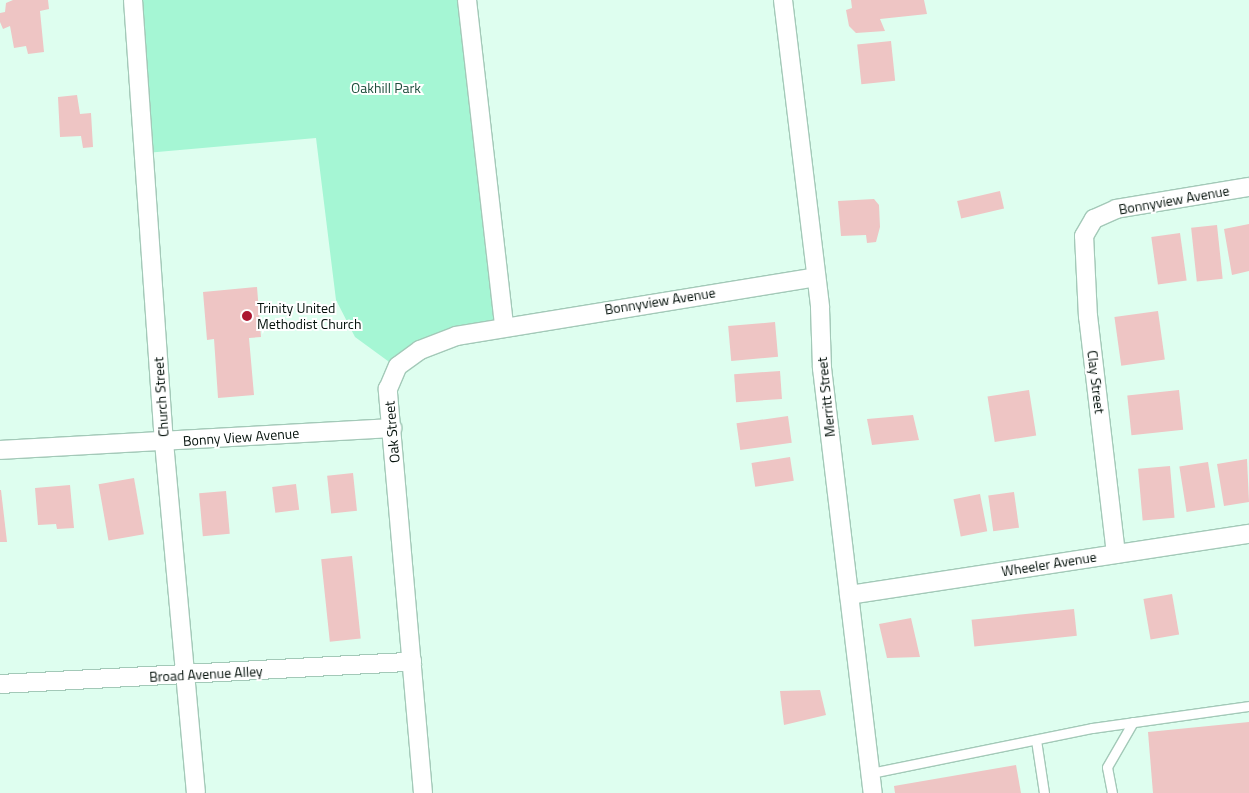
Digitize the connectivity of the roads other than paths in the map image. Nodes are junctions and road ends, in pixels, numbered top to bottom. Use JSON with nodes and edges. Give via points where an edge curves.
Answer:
{"nodes":[{"id":1,"x":133,"y":0,"type":"edge"},
{"id":2,"x":467,"y":0,"type":"edge"},
{"id":3,"x":783,"y":0,"type":"edge"},
{"id":4,"x":1249,"y":187,"type":"edge"},
{"id":5,"x":1100,"y":216,"type":"joint"},
{"id":6,"x":816,"y":277,"type":"junction"},
{"id":7,"x":504,"y":327,"type":"junction"},
{"id":8,"x":392,"y":428,"type":"junction"},
{"id":9,"x":164,"y":442,"type":"junction"},
{"id":10,"x":0,"y":450,"type":"edge"},
{"id":11,"x":1249,"y":534,"type":"edge"},
{"id":12,"x":1116,"y":554,"type":"junction"},
{"id":13,"x":848,"y":595,"type":"junction"},
{"id":14,"x":412,"y":662,"type":"junction"},
{"id":15,"x":187,"y":675,"type":"junction"},
{"id":16,"x":0,"y":684,"type":"edge"},
{"id":17,"x":1249,"y":706,"type":"edge"},
{"id":18,"x":1133,"y":722,"type":"junction"},
{"id":19,"x":1036,"y":740,"type":"junction"},
{"id":20,"x":871,"y":773,"type":"junction"},
{"id":21,"x":196,"y":793,"type":"edge"},
{"id":22,"x":423,"y":793,"type":"edge"},
{"id":23,"x":873,"y":793,"type":"edge"},
{"id":24,"x":1044,"y":793,"type":"edge"},
{"id":25,"x":1112,"y":793,"type":"edge"}],
"edges":[{"from":1,"to":9,"type":"street","name":"Church Street"},
{"from":2,"to":7,"type":"street"},
{"from":3,"to":6,"type":"street","name":"Merritt Street"},
{"from":4,"to":5,"type":"street","name":"Bonnyview Avenue","via":[[1116,209]]},
{"from":5,"to":12,"type":"street","name":"Clay Street","via":[[1094,219],[1084,236],[1083,259]]},
{"from":6,"to":7,"type":"street","name":"Bonnyview Avenue"},
{"from":6,"to":13,"type":"street","name":"Merritt Street","via":[[822,368]]},
{"from":7,"to":8,"type":"street","name":"Oak Street","via":[[456,336],[420,350],[398,366],[388,389]]},
{"from":8,"to":9,"type":"street","name":"Bonny View Avenue"},
{"from":8,"to":14,"type":"street","name":"Oak Street"},
{"from":9,"to":10,"type":"street","name":"Bonny View Avenue"},
{"from":9,"to":15,"type":"street","name":"Church Street"},
{"from":11,"to":12,"type":"street","name":"Wheeler Avenue"},
{"from":12,"to":13,"type":"street","name":"Wheeler Avenue"},
{"from":13,"to":20,"type":"street","name":"Merritt Street"},
{"from":14,"to":15,"type":"street","name":"Broad Avenue Alley"},
{"from":14,"to":22,"type":"street","name":"Oak Street"},
{"from":15,"to":16,"type":"street","name":"Broad Avenue Alley"},
{"from":15,"to":21,"type":"street","name":"Church Street"},
{"from":17,"to":18,"type":"lane"},
{"from":18,"to":19,"type":"lane"},
{"from":18,"to":25,"type":"lane","via":[[1107,767]]},
{"from":19,"to":20,"type":"lane"},
{"from":19,"to":24,"type":"lane"},
{"from":20,"to":23,"type":"street","name":"Merritt Street"}]}
